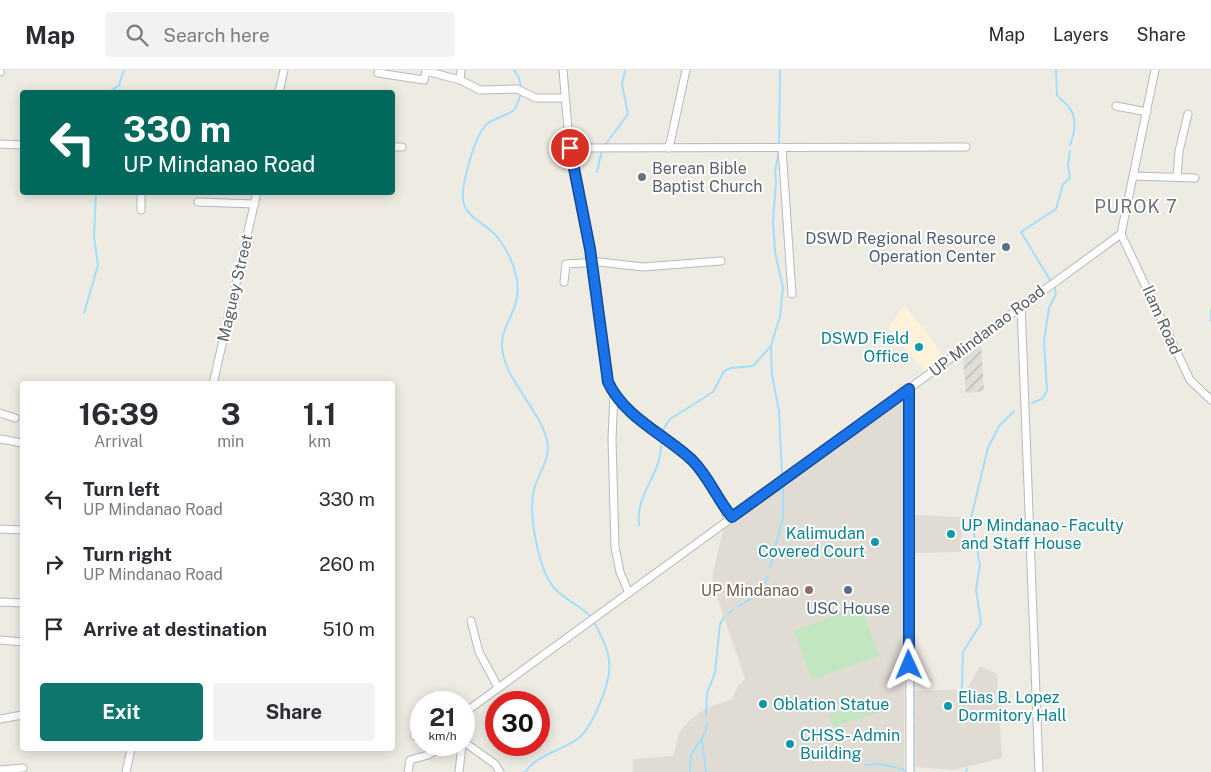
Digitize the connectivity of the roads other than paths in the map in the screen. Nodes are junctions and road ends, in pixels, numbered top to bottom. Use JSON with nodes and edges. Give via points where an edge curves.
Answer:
{"nodes":[{"id":1,"x":284,"y":70,"type":"edge"},
{"id":2,"x":379,"y":70,"type":"edge"},
{"id":3,"x":462,"y":70,"type":"edge"},
{"id":4,"x":563,"y":70,"type":"edge"},
{"id":5,"x":686,"y":70,"type":"edge"},
{"id":6,"x":1155,"y":70,"type":"edge"},
{"id":7,"x":460,"y":80,"type":"junction"},
{"id":8,"x":279,"y":90,"type":"edge"},
{"id":9,"x":564,"y":98,"type":"junction"},
{"id":10,"x":1116,"y":106,"type":"dead end"},
{"id":11,"x":1147,"y":112,"type":"junction"},
{"id":12,"x":1188,"y":114,"type":"dead end"},
{"id":13,"x":0,"y":144,"type":"edge"},
{"id":14,"x":20,"y":145,"type":"edge"},
{"id":15,"x":395,"y":147,"type":"edge"},
{"id":16,"x":402,"y":147,"type":"dead end"},
{"id":17,"x":782,"y":147,"type":"junction"},
{"id":18,"x":966,"y":147,"type":"dead end"},
{"id":19,"x":570,"y":148,"type":"junction"},
{"id":20,"x":669,"y":148,"type":"junction"},
{"id":21,"x":1134,"y":176,"type":"junction"},
{"id":22,"x":1177,"y":177,"type":"junction"},
{"id":23,"x":1196,"y":178,"type":"dead end"},
{"id":24,"x":141,"y":195,"type":"edge"},
{"id":25,"x":256,"y":195,"type":"edge"},
{"id":26,"x":198,"y":202,"type":"dead end"},
{"id":27,"x":255,"y":204,"type":"junction"},
{"id":28,"x":141,"y":210,"type":"dead end"},
{"id":29,"x":1121,"y":234,"type":"junction"},
{"id":30,"x":720,"y":261,"type":"dead end"},
{"id":31,"x":592,"y":263,"type":"junction"},
{"id":32,"x":564,"y":282,"type":"dead end"},
{"id":33,"x":792,"y":294,"type":"dead end"},
{"id":34,"x":1019,"y":306,"type":"junction"},
{"id":35,"x":214,"y":381,"type":"edge"},
{"id":36,"x":909,"y":389,"type":"junction"},
{"id":37,"x":614,"y":393,"type":"junction"},
{"id":38,"x":1211,"y":400,"type":"edge"},
{"id":39,"x":0,"y":413,"type":"edge"},
{"id":40,"x":15,"y":418,"type":"dead end"},
{"id":41,"x":0,"y":439,"type":"edge"},
{"id":42,"x":20,"y":442,"type":"edge"},
{"id":43,"x":730,"y":518,"type":"junction"},
{"id":44,"x":0,"y":529,"type":"edge"},
{"id":45,"x":20,"y":530,"type":"edge"},
{"id":46,"x":628,"y":591,"type":"junction"},
{"id":47,"x":0,"y":602,"type":"edge"},
{"id":48,"x":20,"y":603,"type":"edge"},
{"id":49,"x":471,"y":621,"type":"dead end"},
{"id":50,"x":0,"y":640,"type":"edge"},
{"id":51,"x":20,"y":642,"type":"edge"},
{"id":52,"x":498,"y":687,"type":"junction"},
{"id":53,"x":1034,"y":703,"type":"junction"},
{"id":54,"x":475,"y":704,"type":"edge"},
{"id":55,"x":20,"y":715,"type":"edge"},
{"id":56,"x":0,"y":719,"type":"edge"},
{"id":57,"x":131,"y":751,"type":"edge"},
{"id":58,"x":475,"y":752,"type":"edge"},
{"id":59,"x":424,"y":756,"type":"edge"},
{"id":60,"x":461,"y":756,"type":"edge"},
{"id":61,"x":22,"y":768,"type":"dead end"},
{"id":62,"x":0,"y":770,"type":"edge"},
{"id":63,"x":126,"y":772,"type":"edge"},
{"id":64,"x":408,"y":772,"type":"edge"},
{"id":65,"x":459,"y":772,"type":"edge"},
{"id":66,"x":500,"y":772,"type":"edge"},
{"id":67,"x":910,"y":772,"type":"edge"},
{"id":68,"x":1034,"y":772,"type":"edge"},
{"id":69,"x":1039,"y":772,"type":"edge"}],
"edges":[{"from":1,"to":8,"type":"street"},
{"from":2,"to":7,"type":"street","via":[[378,73],[424,80],[426,71]]},
{"from":3,"to":7,"type":"street"},
{"from":4,"to":9,"type":"street"},
{"from":5,"to":20,"type":"street"},
{"from":6,"to":11,"type":"street"},
{"from":7,"to":9,"type":"street","via":[[480,90],[517,89],[536,98]]},
{"from":9,"to":19,"type":"street"},
{"from":10,"to":11,"type":"street"},
{"from":11,"to":21,"type":"street"},
{"from":12,"to":22,"type":"street","via":[[1179,151]]},
{"from":13,"to":14,"type":"street"},
{"from":15,"to":16,"type":"street"},
{"from":17,"to":18,"type":"street"},
{"from":17,"to":20,"type":"street"},
{"from":17,"to":33,"type":"street"},
{"from":19,"to":20,"type":"street"},
{"from":19,"to":31,"type":"street"},
{"from":21,"to":22,"type":"street"},
{"from":21,"to":29,"type":"street"},
{"from":22,"to":23,"type":"street"},
{"from":24,"to":28,"type":"street"},
{"from":25,"to":27,"type":"street","name":"Maguey Street"},
{"from":26,"to":27,"type":"street"},
{"from":27,"to":35,"type":"street","name":"Maguey Street"},
{"from":29,"to":34,"type":"street","name":"UP Mindanao Road"},
{"from":29,"to":38,"type":"street","name":"Ilam Road","via":[[1190,380]]},
{"from":30,"to":31,"type":"street","via":[[643,267]]},
{"from":31,"to":32,"type":"street","via":[[566,264]]},
{"from":31,"to":37,"type":"street","via":[[606,376]]},
{"from":34,"to":36,"type":"street","name":"UP Mindanao Road"},
{"from":34,"to":53,"type":"street"},
{"from":36,"to":43,"type":"street","name":"UP Mindanao Road"},
{"from":36,"to":67,"type":"street"},
{"from":37,"to":43,"type":"street","via":[[642,422],[699,468]]},
{"from":37,"to":46,"type":"street","via":[[615,547]]},
{"from":39,"to":40,"type":"street"},
{"from":41,"to":42,"type":"street"},
{"from":43,"to":46,"type":"street","name":"UP Mindanao Road"},
{"from":44,"to":45,"type":"street"},
{"from":46,"to":52,"type":"street","name":"UP Mindanao Road"},
{"from":47,"to":48,"type":"street"},
{"from":49,"to":52,"type":"street","via":[[479,652]]},
{"from":50,"to":51,"type":"street"},
{"from":52,"to":54,"type":"street","name":"UP Mindanao Road"},
{"from":53,"to":68,"type":"street"},
{"from":53,"to":69,"type":"street"},
{"from":55,"to":56,"type":"street"},
{"from":57,"to":63,"type":"street"},
{"from":58,"to":66,"type":"street","via":[[495,764]]},
{"from":59,"to":64,"type":"street","via":[[410,760]]},
{"from":60,"to":65,"type":"street"},
{"from":61,"to":62,"type":"street"}]}
